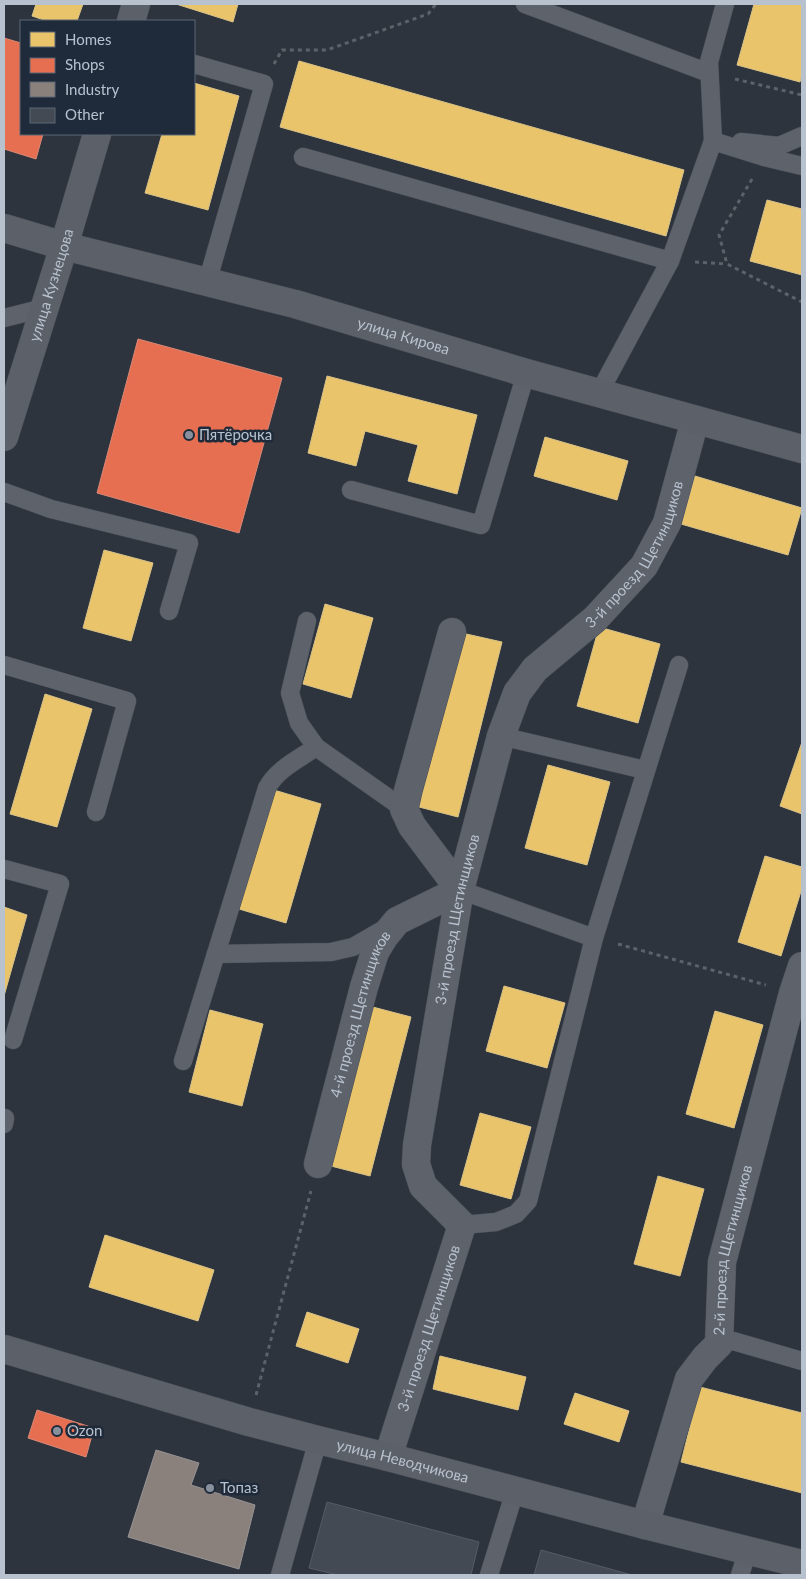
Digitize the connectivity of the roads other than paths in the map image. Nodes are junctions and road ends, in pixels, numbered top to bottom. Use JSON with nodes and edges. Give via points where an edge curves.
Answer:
{"nodes":[{"id":1,"x":136,"y":4,"type":"edge"},
{"id":2,"x":525,"y":4,"type":"edge"},
{"id":3,"x":725,"y":4,"type":"edge"},
{"id":4,"x":131,"y":20,"type":"edge"},
{"id":5,"x":195,"y":64,"type":"edge"},
{"id":6,"x":709,"y":73,"type":"junction"},
{"id":7,"x":97,"y":135,"type":"edge"},
{"id":8,"x":802,"y":136,"type":"edge"},
{"id":9,"x":713,"y":140,"type":"junction"},
{"id":10,"x":303,"y":158,"type":"dead end"},
{"id":11,"x":802,"y":166,"type":"edge"},
{"id":12,"x":4,"y":228,"type":"edge"},
{"id":13,"x":64,"y":246,"type":"junction"},
{"id":14,"x":670,"y":261,"type":"junction"},
{"id":15,"x":207,"y":283,"type":"junction"},
{"id":16,"x":44,"y":308,"type":"junction"},
{"id":17,"x":4,"y":318,"type":"edge"},
{"id":18,"x":526,"y":373,"type":"junction"},
{"id":19,"x":599,"y":393,"type":"junction"},
{"id":20,"x":695,"y":420,"type":"junction"},
{"id":21,"x":4,"y":436,"type":"edge"},
{"id":22,"x":802,"y":449,"type":"edge"},
{"id":23,"x":351,"y":490,"type":"dead end"},
{"id":24,"x":4,"y":492,"type":"edge"},
{"id":25,"x":169,"y":611,"type":"dead end"},
{"id":26,"x":307,"y":621,"type":"dead end"},
{"id":27,"x":452,"y":632,"type":"dead end"},
{"id":28,"x":4,"y":665,"type":"edge"},
{"id":29,"x":679,"y":665,"type":"dead end"},
{"id":30,"x":501,"y":736,"type":"junction"},
{"id":31,"x":316,"y":747,"type":"junction"},
{"id":32,"x":645,"y":770,"type":"junction"},
{"id":33,"x":404,"y":809,"type":"junction"},
{"id":34,"x":96,"y":812,"type":"dead end"},
{"id":35,"x":4,"y":870,"type":"edge"},
{"id":36,"x":460,"y":890,"type":"junction"},
{"id":37,"x":397,"y":921,"type":"junction"},
{"id":38,"x":594,"y":938,"type":"junction"},
{"id":39,"x":216,"y":954,"type":"junction"},
{"id":40,"x":802,"y":966,"type":"edge"},
{"id":41,"x":14,"y":1040,"type":"dead end"},
{"id":42,"x":183,"y":1061,"type":"dead end"},
{"id":43,"x":318,"y":1164,"type":"road end"},
{"id":44,"x":462,"y":1225,"type":"junction"},
{"id":45,"x":719,"y":1344,"type":"junction"},
{"id":46,"x":4,"y":1349,"type":"edge"},
{"id":47,"x":802,"y":1361,"type":"edge"},
{"id":48,"x":318,"y":1440,"type":"junction"},
{"id":49,"x":388,"y":1457,"type":"junction"},
{"id":50,"x":515,"y":1491,"type":"junction"},
{"id":51,"x":645,"y":1525,"type":"junction"},
{"id":52,"x":744,"y":1563,"type":"edge"},
{"id":53,"x":802,"y":1564,"type":"edge"},
{"id":54,"x":280,"y":1575,"type":"edge"},
{"id":55,"x":489,"y":1575,"type":"edge"}],
"edges":[{"from":1,"to":4,"type":"main road"},
{"from":2,"to":6,"type":"lane"},
{"from":3,"to":6,"type":"lane"},
{"from":5,"to":15,"type":"lane","via":[[264,84]]},
{"from":6,"to":9,"type":"lane"},
{"from":7,"to":13,"type":"main road","name":"улица Кузнецова"},
{"from":8,"to":9,"type":"lane","via":[[780,146]]},
{"from":9,"to":11,"type":"lane"},
{"from":9,"to":14,"type":"lane"},
{"from":10,"to":14,"type":"lane"},
{"from":12,"to":13,"type":"main road","name":"улица Кирова"},
{"from":13,"to":15,"type":"main road","name":"улица Кирова"},
{"from":13,"to":16,"type":"main road","name":"улица Кузнецова"},
{"from":14,"to":19,"type":"lane"},
{"from":15,"to":18,"type":"main road","name":"улица Кирова","via":[[294,304]]},
{"from":16,"to":17,"type":"lane"},
{"from":16,"to":21,"type":"main road","name":"улица Кузнецова"},
{"from":18,"to":19,"type":"main road","name":"улица Кирова"},
{"from":18,"to":23,"type":"lane","via":[[481,526]]},
{"from":19,"to":20,"type":"main road","name":"улица Кирова"},
{"from":20,"to":22,"type":"main road","name":"улица Кирова"},
{"from":20,"to":30,"type":"street","name":"3-й проезд Щетинщиков","via":[[667,523],[644,566],[595,619],[535,668],[517,693]]},
{"from":24,"to":25,"type":"lane","via":[[50,509],[189,543]]},
{"from":26,"to":31,"type":"lane","via":[[290,693],[299,723]]},
{"from":27,"to":33,"type":"street"},
{"from":28,"to":34,"type":"lane","via":[[127,700]]},
{"from":29,"to":32,"type":"lane"},
{"from":30,"to":32,"type":"lane"},
{"from":30,"to":36,"type":"street","name":"3-й проезд Щетинщиков"},
{"from":31,"to":33,"type":"lane"},
{"from":31,"to":39,"type":"lane","via":[[282,770],[267,788]]},
{"from":32,"to":38,"type":"lane"},
{"from":33,"to":36,"type":"street","via":[[412,826]]},
{"from":35,"to":41,"type":"lane","via":[[60,884]]},
{"from":36,"to":37,"type":"street","name":"4-й проезд Щетинщиков"},
{"from":36,"to":38,"type":"lane"},
{"from":36,"to":44,"type":"street","name":"3-й проезд Щетинщиков","via":[[416,1164],[423,1186]]},
{"from":37,"to":39,"type":"lane","via":[[353,946],[331,952]]},
{"from":37,"to":43,"type":"street","name":"4-й проезд Щетинщиков","via":[[375,952]]},
{"from":38,"to":44,"type":"lane","via":[[528,1201],[516,1214],[496,1222]]},
{"from":39,"to":42,"type":"lane"},
{"from":40,"to":45,"type":"street","name":"2-й проезд Щетинщиков","via":[[722,1262]]},
{"from":44,"to":49,"type":"street","name":"3-й проезд Щетинщиков"},
{"from":45,"to":47,"type":"lane","via":[[732,1341]]},
{"from":45,"to":51,"type":"street","name":"2-й проезд Щетинщиков","via":[[689,1378]]},
{"from":46,"to":48,"type":"main road","name":"улица Неводчикова"},
{"from":48,"to":49,"type":"main road","name":"улица Неводчикова"},
{"from":48,"to":54,"type":"lane"},
{"from":49,"to":50,"type":"main road","name":"улица Неводчикова"},
{"from":50,"to":51,"type":"main road","name":"улица Неводчикова"},
{"from":50,"to":55,"type":"lane"},
{"from":51,"to":52,"type":"main road","name":"улица Неводчикова"},
{"from":52,"to":53,"type":"main road","name":"улица Неводчикова"}]}
